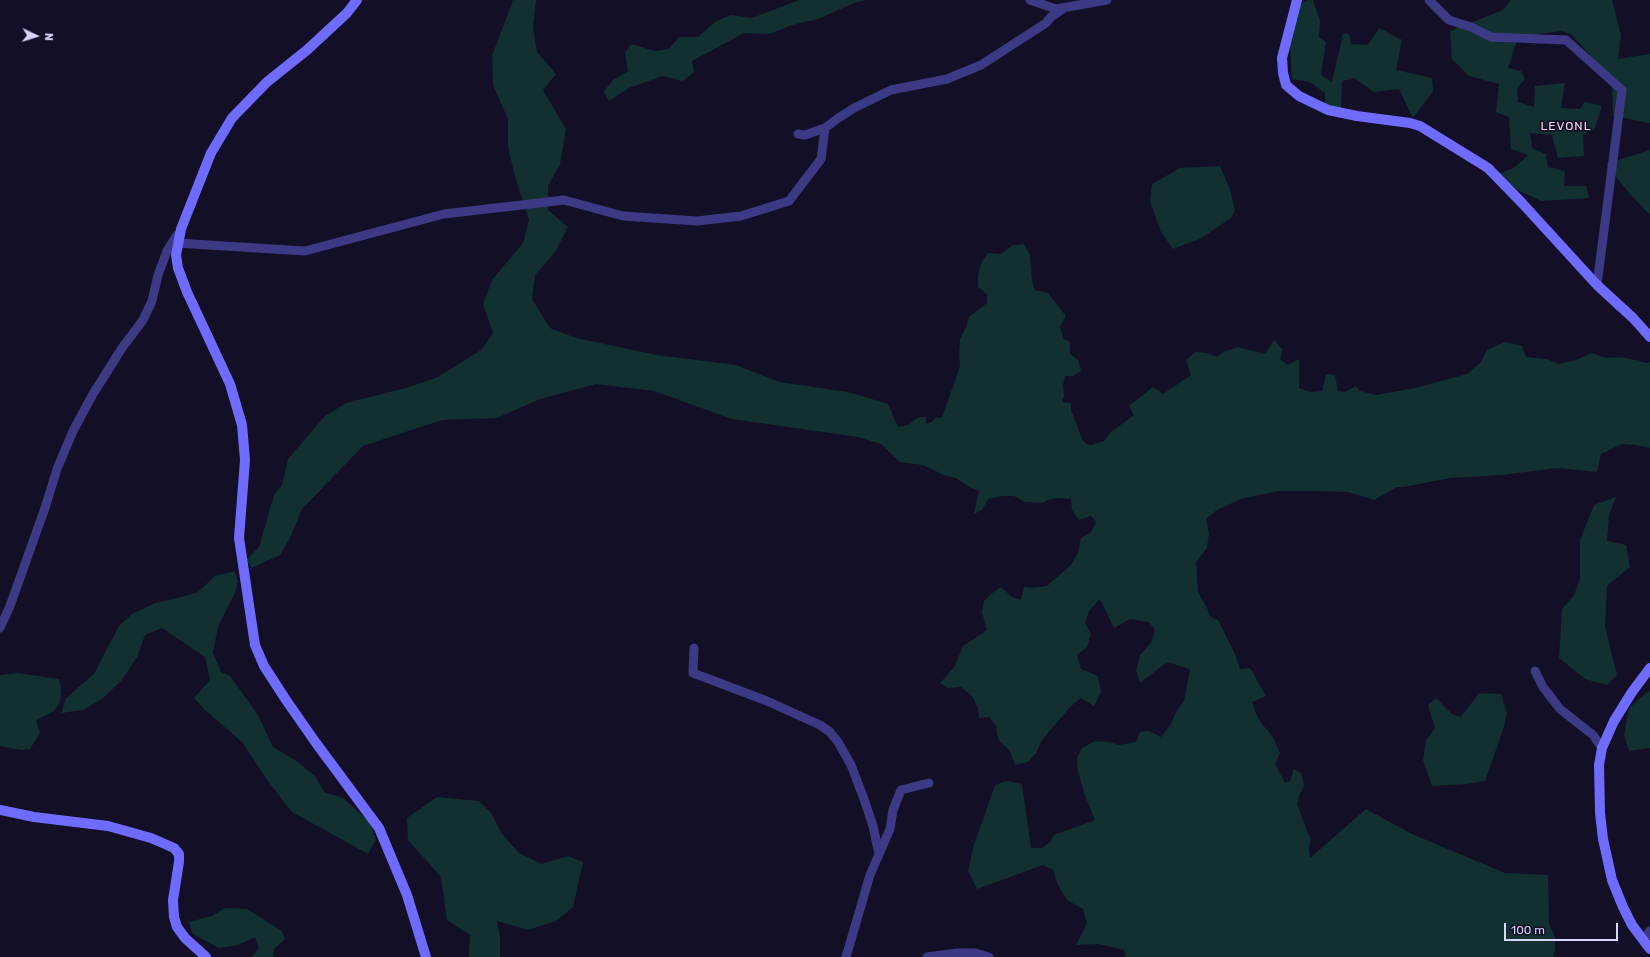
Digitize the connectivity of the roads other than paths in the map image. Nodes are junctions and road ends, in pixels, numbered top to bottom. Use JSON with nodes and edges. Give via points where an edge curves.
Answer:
{"nodes":[{"id":1,"x":356,"y":0,"type":"edge"},
{"id":2,"x":1030,"y":0,"type":"edge"},
{"id":3,"x":1107,"y":0,"type":"edge"},
{"id":4,"x":1297,"y":0,"type":"edge"},
{"id":5,"x":1429,"y":0,"type":"edge"},
{"id":6,"x":1064,"y":8,"type":"junction"},
{"id":7,"x":825,"y":128,"type":"junction"},
{"id":8,"x":798,"y":134,"type":"dead end"},
{"id":9,"x":181,"y":229,"type":"junction"},
{"id":10,"x":177,"y":243,"type":"junction"},
{"id":11,"x":1597,"y":285,"type":"junction"},
{"id":12,"x":1650,"y":337,"type":"edge"},
{"id":13,"x":0,"y":628,"type":"edge"},
{"id":14,"x":694,"y":648,"type":"dead end"},
{"id":15,"x":1650,"y":668,"type":"edge"},
{"id":16,"x":1534,"y":672,"type":"dead end"},
{"id":17,"x":1602,"y":748,"type":"junction"},
{"id":18,"x":929,"y":783,"type":"dead end"},
{"id":19,"x":0,"y":810,"type":"edge"},
{"id":20,"x":879,"y":854,"type":"junction"},
{"id":21,"x":1650,"y":931,"type":"edge"},
{"id":22,"x":1644,"y":939,"type":"junction"},
{"id":23,"x":1650,"y":949,"type":"edge"},
{"id":24,"x":206,"y":957,"type":"edge"},
{"id":25,"x":426,"y":957,"type":"edge"},
{"id":26,"x":846,"y":957,"type":"edge"},
{"id":27,"x":927,"y":957,"type":"edge"},
{"id":28,"x":989,"y":957,"type":"edge"}],
"edges":[{"from":1,"to":9,"type":"street","via":[[347,13],[267,82],[232,118],[211,153]]},
{"from":2,"to":6,"type":"street","via":[[1051,8]]},
{"from":3,"to":6,"type":"street"},
{"from":4,"to":11,"type":"street","via":[[1282,58],[1286,85],[1299,96],[1328,110],[1420,126],[1488,168]]},
{"from":5,"to":11,"type":"street","via":[[1449,20],[1492,37],[1566,40],[1622,90]]},
{"from":6,"to":7,"type":"street","via":[[1046,23],[980,65],[947,79],[892,90],[854,108]]},
{"from":7,"to":8,"type":"street"},
{"from":7,"to":10,"type":"street","via":[[821,159],[789,201],[741,216],[697,221],[623,216],[564,200],[444,214],[305,251]]},
{"from":9,"to":10,"type":"street"},
{"from":9,"to":13,"type":"street","via":[[167,251],[152,301],[143,320],[122,348],[73,431]]},
{"from":10,"to":25,"type":"street","via":[[178,268],[230,384],[242,425],[245,460],[239,538],[255,645],[264,666],[286,700],[379,828],[407,896]]},
{"from":11,"to":12,"type":"street"},
{"from":14,"to":20,"type":"street","via":[[693,673],[767,701],[830,732],[838,742],[864,799]]},
{"from":15,"to":17,"type":"street","via":[[1614,721]]},
{"from":16,"to":17,"type":"street","via":[[1560,709],[1593,735]]},
{"from":17,"to":22,"type":"street","via":[[1598,765],[1600,813],[1609,867],[1622,907]]},
{"from":18,"to":20,"type":"street","via":[[901,790],[893,810],[890,829]]},
{"from":19,"to":24,"type":"street","via":[[108,826],[151,838],[174,848],[179,854],[173,900],[174,917],[185,938]]},
{"from":20,"to":26,"type":"street"},
{"from":21,"to":22,"type":"street"},
{"from":22,"to":23,"type":"street"},
{"from":27,"to":28,"type":"street","via":[[957,953],[976,953]]}]}
